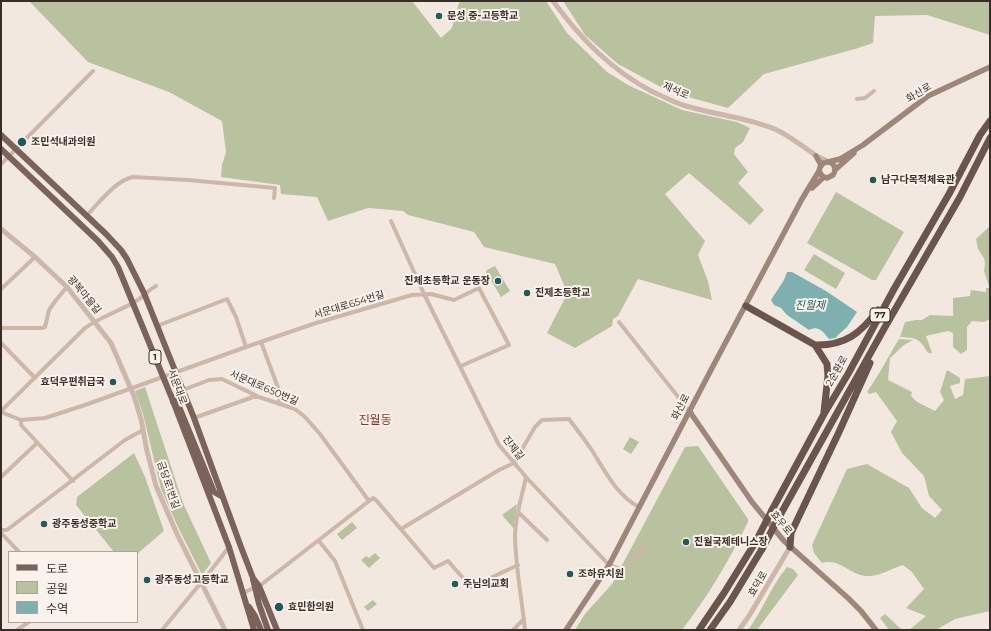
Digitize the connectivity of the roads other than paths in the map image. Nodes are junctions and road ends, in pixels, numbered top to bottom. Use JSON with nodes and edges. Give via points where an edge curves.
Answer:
{"nodes":[{"id":1,"x":553,"y":1,"type":"edge"},
{"id":2,"x":990,"y":67,"type":"edge"},
{"id":3,"x":93,"y":71,"type":"dead end"},
{"id":4,"x":874,"y":91,"type":"dead end"},
{"id":5,"x":857,"y":99,"type":"dead end"},
{"id":6,"x":990,"y":121,"type":"edge"},
{"id":7,"x":1,"y":135,"type":"edge"},
{"id":8,"x":990,"y":138,"type":"edge"},
{"id":9,"x":863,"y":145,"type":"junction"},
{"id":10,"x":1,"y":149,"type":"edge"},
{"id":11,"x":16,"y":149,"type":"junction"},
{"id":12,"x":9,"y":156,"type":"junction"},
{"id":13,"x":816,"y":156,"type":"junction"},
{"id":14,"x":828,"y":162,"type":"junction"},
{"id":15,"x":1,"y":164,"type":"edge"},
{"id":16,"x":820,"y":168,"type":"junction"},
{"id":17,"x":835,"y":170,"type":"junction"},
{"id":18,"x":824,"y":177,"type":"junction"},
{"id":19,"x":808,"y":191,"type":"junction"},
{"id":20,"x":274,"y":198,"type":"dead end"},
{"id":21,"x":87,"y":215,"type":"junction"},
{"id":22,"x":391,"y":221,"type":"dead end"},
{"id":23,"x":1,"y":229,"type":"edge"},
{"id":24,"x":35,"y":257,"type":"junction"},
{"id":25,"x":156,"y":286,"type":"dead end"},
{"id":26,"x":67,"y":287,"type":"junction"},
{"id":27,"x":1,"y":289,"type":"edge"},
{"id":28,"x":894,"y":289,"type":"junction"},
{"id":29,"x":144,"y":293,"type":"junction"},
{"id":30,"x":424,"y":294,"type":"junction"},
{"id":31,"x":133,"y":302,"type":"junction"},
{"id":32,"x":746,"y":306,"type":"junction"},
{"id":33,"x":95,"y":322,"type":"junction"},
{"id":34,"x":619,"y":322,"type":"dead end"},
{"id":35,"x":157,"y":326,"type":"junction"},
{"id":36,"x":885,"y":327,"type":"junction"},
{"id":37,"x":1,"y":328,"type":"edge"},
{"id":38,"x":261,"y":342,"type":"junction"},
{"id":39,"x":1,"y":343,"type":"edge"},
{"id":40,"x":817,"y":345,"type":"junction"},
{"id":41,"x":246,"y":347,"type":"junction"},
{"id":42,"x":461,"y":366,"type":"junction"},
{"id":43,"x":175,"y":371,"type":"junction"},
{"id":44,"x":163,"y":376,"type":"junction"},
{"id":45,"x":35,"y":378,"type":"junction"},
{"id":46,"x":131,"y":388,"type":"junction"},
{"id":47,"x":182,"y":390,"type":"junction"},
{"id":48,"x":259,"y":397,"type":"junction"},
{"id":49,"x":279,"y":404,"type":"junction"},
{"id":50,"x":175,"y":407,"type":"junction"},
{"id":51,"x":1,"y":412,"type":"edge"},
{"id":52,"x":690,"y":412,"type":"junction"},
{"id":53,"x":824,"y":414,"type":"junction"},
{"id":54,"x":194,"y":418,"type":"junction"},
{"id":55,"x":21,"y":420,"type":"junction"},
{"id":56,"x":142,"y":430,"type":"junction"},
{"id":57,"x":37,"y":443,"type":"junction"},
{"id":58,"x":514,"y":463,"type":"junction"},
{"id":59,"x":526,"y":476,"type":"junction"},
{"id":60,"x":1,"y":477,"type":"edge"},
{"id":61,"x":73,"y":480,"type":"junction"},
{"id":62,"x":221,"y":496,"type":"junction"},
{"id":63,"x":369,"y":501,"type":"junction"},
{"id":64,"x":639,"y":507,"type":"junction"},
{"id":65,"x":518,"y":512,"type":"junction"},
{"id":66,"x":401,"y":529,"type":"junction"},
{"id":67,"x":1,"y":532,"type":"edge"},
{"id":68,"x":547,"y":540,"type":"dead end"},
{"id":69,"x":318,"y":541,"type":"junction"},
{"id":70,"x":229,"y":547,"type":"junction"},
{"id":71,"x":790,"y":547,"type":"junction"},
{"id":72,"x":644,"y":548,"type":"dead end"},
{"id":73,"x":18,"y":551,"type":"edge"},
{"id":74,"x":609,"y":564,"type":"junction"},
{"id":75,"x":518,"y":565,"type":"junction"},
{"id":76,"x":202,"y":582,"type":"junction"},
{"id":77,"x":256,"y":587,"type":"junction"},
{"id":78,"x":243,"y":593,"type":"junction"},
{"id":79,"x":247,"y":604,"type":"junction"},
{"id":80,"x":524,"y":619,"type":"junction"},
{"id":81,"x":28,"y":623,"type":"edge"},
{"id":82,"x":17,"y":630,"type":"edge"},
{"id":83,"x":162,"y":630,"type":"edge"},
{"id":84,"x":225,"y":630,"type":"edge"},
{"id":85,"x":254,"y":630,"type":"edge"},
{"id":86,"x":261,"y":630,"type":"edge"},
{"id":87,"x":268,"y":630,"type":"edge"},
{"id":88,"x":277,"y":630,"type":"edge"},
{"id":89,"x":363,"y":630,"type":"edge"},
{"id":90,"x":513,"y":630,"type":"edge"},
{"id":91,"x":525,"y":630,"type":"edge"},
{"id":92,"x":566,"y":630,"type":"edge"},
{"id":93,"x":699,"y":630,"type":"edge"},
{"id":94,"x":710,"y":630,"type":"edge"},
{"id":95,"x":739,"y":630,"type":"edge"},
{"id":96,"x":876,"y":630,"type":"edge"}],
"edges":[{"from":1,"to":13,"type":"street","name":"제석로","via":[[591,47],[634,81],[681,105],[777,130]]},
{"from":2,"to":9,"type":"main road","name":"화산로","via":[[928,96]]},
{"from":3,"to":11,"type":"street"},
{"from":4,"to":5,"type":"street","via":[[865,98]]},
{"from":6,"to":28,"type":"highway","name":"2순환로","number":"77"},
{"from":7,"to":11,"type":"main road","name":"서문대로","number":"1"},
{"from":8,"to":36,"type":"highway","name":"2순환로","number":"77","via":[[960,197]]},
{"from":9,"to":14,"type":"main road","via":[[840,159]]},
{"from":9,"to":17,"type":"main road"},
{"from":10,"to":12,"type":"main road","name":"서문대로","number":"1"},
{"from":11,"to":12,"type":"street"},
{"from":11,"to":21,"type":"main road","name":"서문대로","number":"1"},
{"from":12,"to":15,"type":"street"},
{"from":12,"to":31,"type":"main road","name":"서문대로","number":"1","via":[[112,257]]},
{"from":13,"to":14,"type":"street","name":"제석로"},
{"from":13,"to":16,"type":"main road"},
{"from":14,"to":16,"type":"main road"},
{"from":14,"to":17,"type":"main road"},
{"from":16,"to":18,"type":"main road"},
{"from":16,"to":19,"type":"main road"},
{"from":17,"to":18,"type":"main road","via":[[831,177]]},
{"from":18,"to":19,"type":"main road"},
{"from":19,"to":32,"type":"main road","name":"화산로"},
{"from":20,"to":21,"type":"street","via":[[275,188],[133,177],[119,183]]},
{"from":21,"to":29,"type":"main road","name":"서문대로","number":"1","via":[[121,250]]},
{"from":22,"to":30,"type":"street","name":"진제길"},
{"from":23,"to":24,"type":"street","name":"광복마을길"},
{"from":24,"to":26,"type":"street","name":"광복마을길"},
{"from":24,"to":27,"type":"street"},
{"from":25,"to":29,"type":"street"},
{"from":26,"to":33,"type":"street","name":"광복마을길"},
{"from":26,"to":37,"type":"street","via":[[49,310],[44,328]]},
{"from":28,"to":40,"type":"highway","via":[[866,327],[842,342]]},
{"from":28,"to":53,"type":"highway","name":"2순환로","number":"77"},
{"from":29,"to":31,"type":"street"},
{"from":29,"to":35,"type":"main road","name":"서문대로","number":"1"},
{"from":30,"to":38,"type":"street","name":"서문대로654번길","via":[[405,297]]},
{"from":30,"to":42,"type":"street","name":"진제길"},
{"from":30,"to":42,"type":"street","name":"서문대로654번길","via":[[454,300],[479,288],[509,345]]},
{"from":31,"to":33,"type":"street"},
{"from":31,"to":44,"type":"main road","name":"서문대로","number":"1"},
{"from":32,"to":40,"type":"highway"},
{"from":32,"to":52,"type":"main road","name":"화산로"},
{"from":33,"to":45,"type":"street","via":[[85,328]]},
{"from":33,"to":46,"type":"street","name":"광복마을길","via":[[111,344]]},
{"from":34,"to":52,"type":"street"},
{"from":35,"to":41,"type":"street","via":[[228,299]]},
{"from":35,"to":43,"type":"main road","name":"서문대로","number":"1"},
{"from":36,"to":71,"type":"highway","via":[[791,533]]},
{"from":36,"to":94,"type":"highway","name":"2순환로","number":"77","bridge":true,"via":[[762,549]]},
{"from":38,"to":41,"type":"street","name":"서문대로654번길"},
{"from":38,"to":49,"type":"street","via":[[280,393]]},
{"from":39,"to":45,"type":"street"},
{"from":40,"to":53,"type":"highway","via":[[826,364],[828,376]]},
{"from":41,"to":43,"type":"street","name":"서문대로654번길"},
{"from":42,"to":58,"type":"street","name":"진제길","via":[[497,441]]},
{"from":43,"to":44,"type":"street","name":"서문대로654번길"},
{"from":43,"to":47,"type":"main road","name":"서문대로","number":"1"},
{"from":44,"to":46,"type":"street","name":"서문대로654번길"},
{"from":44,"to":50,"type":"main road","name":"서문대로","number":"1"},
{"from":45,"to":51,"type":"street"},
{"from":46,"to":55,"type":"street","name":"서문대로654번길","via":[[45,418]]},
{"from":46,"to":56,"type":"street","name":"금당로1번길","via":[[141,418]]},
{"from":47,"to":48,"type":"street","name":"서문대로650번길","via":[[218,379]]},
{"from":47,"to":54,"type":"main road","name":"서문대로","number":"1"},
{"from":48,"to":49,"type":"street","name":"서문대로650번길"},
{"from":48,"to":54,"type":"street"},
{"from":49,"to":63,"type":"street","name":"서문대로650번길","via":[[295,409],[305,417]]},
{"from":50,"to":62,"type":"main road","via":[[173,397],[214,492]]},
{"from":50,"to":70,"type":"main road","name":"서문대로","number":"1"},
{"from":51,"to":55,"type":"street"},
{"from":52,"to":64,"type":"main road","name":"화산로"},
{"from":52,"to":71,"type":"main road","name":"효우로","via":[[752,502]]},
{"from":53,"to":93,"type":"highway","name":"2순환로","number":"77","bridge":true,"via":[[755,543]]},
{"from":54,"to":62,"type":"main road","name":"서문대로","number":"1"},
{"from":55,"to":57,"type":"street","via":[[21,425]]},
{"from":56,"to":61,"type":"street"},
{"from":56,"to":76,"type":"street","name":"금당로1번길","via":[[156,486]]},
{"from":57,"to":60,"type":"street"},
{"from":57,"to":61,"type":"street"},
{"from":58,"to":59,"type":"street","name":"진제길"},
{"from":58,"to":64,"type":"street","via":[[538,423],[542,420],[568,419],[613,484],[629,501]]},
{"from":58,"to":66,"type":"street"},
{"from":59,"to":65,"type":"street"},
{"from":59,"to":74,"type":"street","name":"진제길"},
{"from":61,"to":67,"type":"street"},
{"from":62,"to":77,"type":"main road","name":"서문대로","number":"1"},
{"from":63,"to":66,"type":"street","via":[[373,498],[376,500]]},
{"from":63,"to":69,"type":"street"},
{"from":64,"to":74,"type":"main road","name":"화산로"},
{"from":65,"to":68,"type":"street"},
{"from":65,"to":75,"type":"street","via":[[515,535]]},
{"from":66,"to":75,"type":"street","via":[[434,568],[448,561],[471,587]]},
{"from":67,"to":73,"type":"street"},
{"from":69,"to":77,"type":"street"},
{"from":69,"to":89,"type":"street","via":[[337,566]]},
{"from":70,"to":76,"type":"street"},
{"from":70,"to":78,"type":"main road","name":"서문대로","number":"1"},
{"from":71,"to":95,"type":"street","name":"효덕로"},
{"from":71,"to":96,"type":"main road","name":"효우로","via":[[848,598]]},
{"from":72,"to":74,"type":"street","via":[[624,569]]},
{"from":74,"to":92,"type":"main road","name":"화산로"},
{"from":75,"to":80,"type":"street"},
{"from":76,"to":83,"type":"street"},
{"from":76,"to":84,"type":"street","name":"금당로1번길"},
{"from":77,"to":78,"type":"street"},
{"from":77,"to":87,"type":"main road","name":"서문대로"},
{"from":77,"to":88,"type":"main road","name":"서문대로"},
{"from":78,"to":79,"type":"main road","name":"서문대로","number":"1"},
{"from":79,"to":85,"type":"main road","name":"서문대로"},
{"from":79,"to":86,"type":"main road","name":"서문대로","number":"1"},
{"from":80,"to":90,"type":"street"},
{"from":80,"to":91,"type":"street"},
{"from":81,"to":82,"type":"street"}]}
